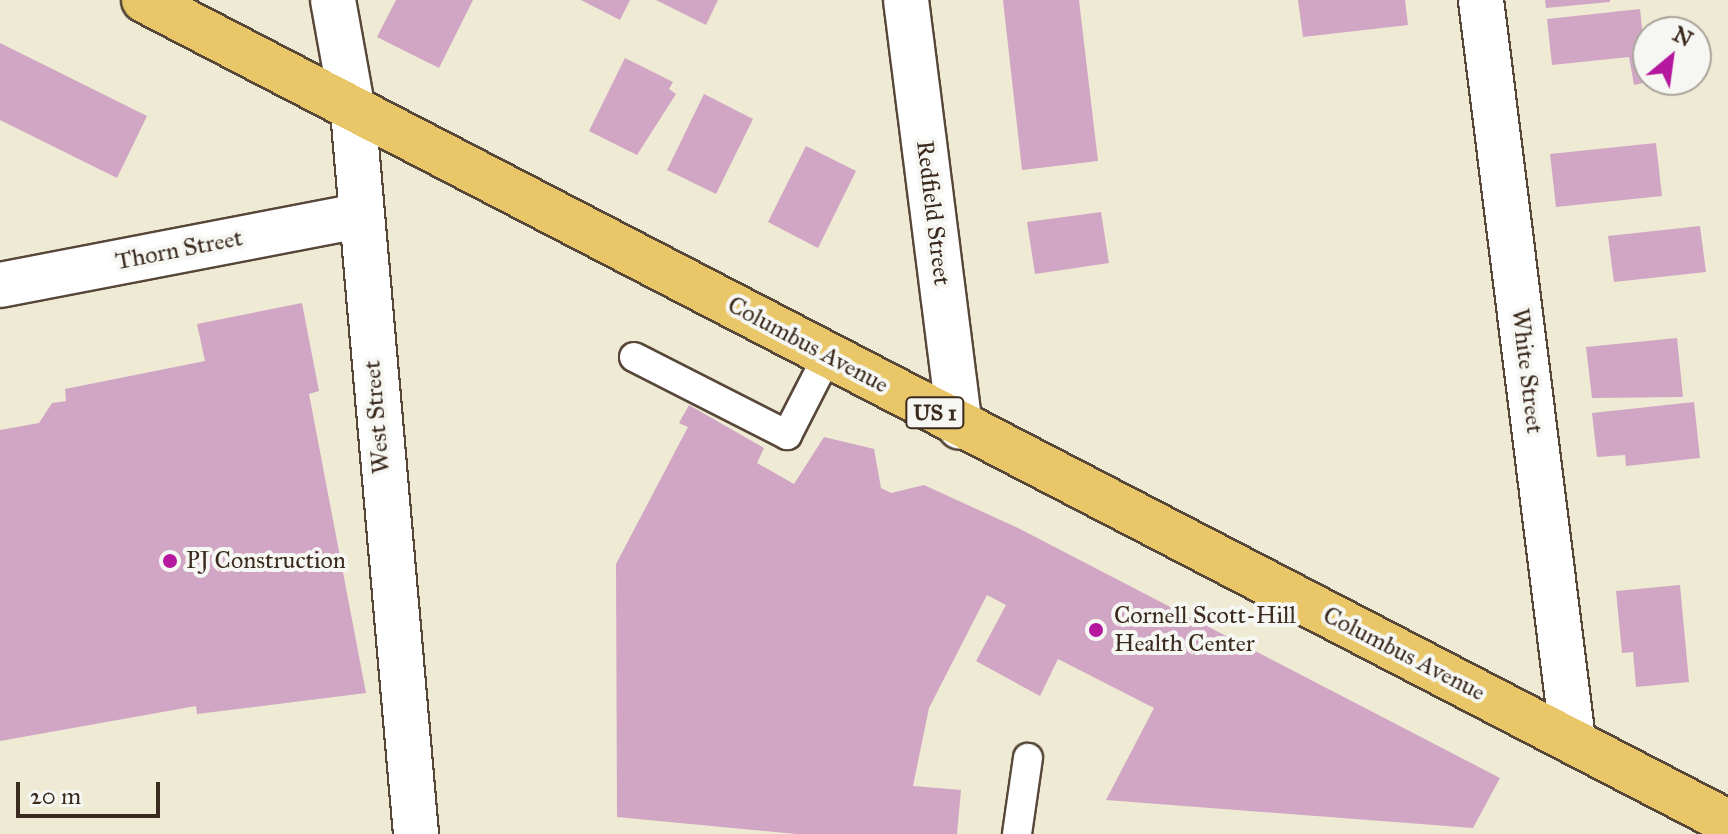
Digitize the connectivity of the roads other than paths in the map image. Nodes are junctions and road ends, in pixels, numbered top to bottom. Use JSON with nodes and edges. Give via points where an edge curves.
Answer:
{"nodes":[{"id":1,"x":144,"y":0,"type":"edge"},
{"id":2,"x":333,"y":0,"type":"edge"},
{"id":3,"x":906,"y":0,"type":"edge"},
{"id":4,"x":1481,"y":0,"type":"edge"},
{"id":5,"x":353,"y":111,"type":"junction"},
{"id":6,"x":358,"y":216,"type":"junction"},
{"id":7,"x":0,"y":285,"type":"edge"},
{"id":8,"x":828,"y":355,"type":"junction"},
{"id":9,"x":634,"y":357,"type":"dead end"},
{"id":10,"x":960,"y":427,"type":"junction"},
{"id":11,"x":1573,"y":741,"type":"junction"},
{"id":12,"x":1028,"y":758,"type":"dead end"},
{"id":13,"x":1728,"y":822,"type":"edge"},
{"id":14,"x":416,"y":834,"type":"edge"},
{"id":15,"x":1017,"y":834,"type":"edge"}],
"edges":[{"from":1,"to":5,"type":"main road","name":"Columbus Avenue","number":"US 1"},
{"from":2,"to":5,"type":"street","name":"West Street"},
{"from":3,"to":10,"type":"street","name":"Redfield Street"},
{"from":4,"to":11,"type":"street","name":"White Street"},
{"from":5,"to":6,"type":"street","name":"West Street"},
{"from":5,"to":8,"type":"main road","name":"Columbus Avenue","number":"US 1"},
{"from":6,"to":7,"type":"street","name":"Thorn Street"},
{"from":6,"to":14,"type":"street","name":"West Street"},
{"from":8,"to":9,"type":"lane","via":[[787,435]]},
{"from":8,"to":10,"type":"main road","name":"Columbus Avenue","number":"US 1"},
{"from":10,"to":11,"type":"main road","name":"Columbus Avenue","number":"US 1"},
{"from":11,"to":13,"type":"main road","name":"Columbus Avenue","number":"US 1"},
{"from":12,"to":15,"type":"lane"}]}
